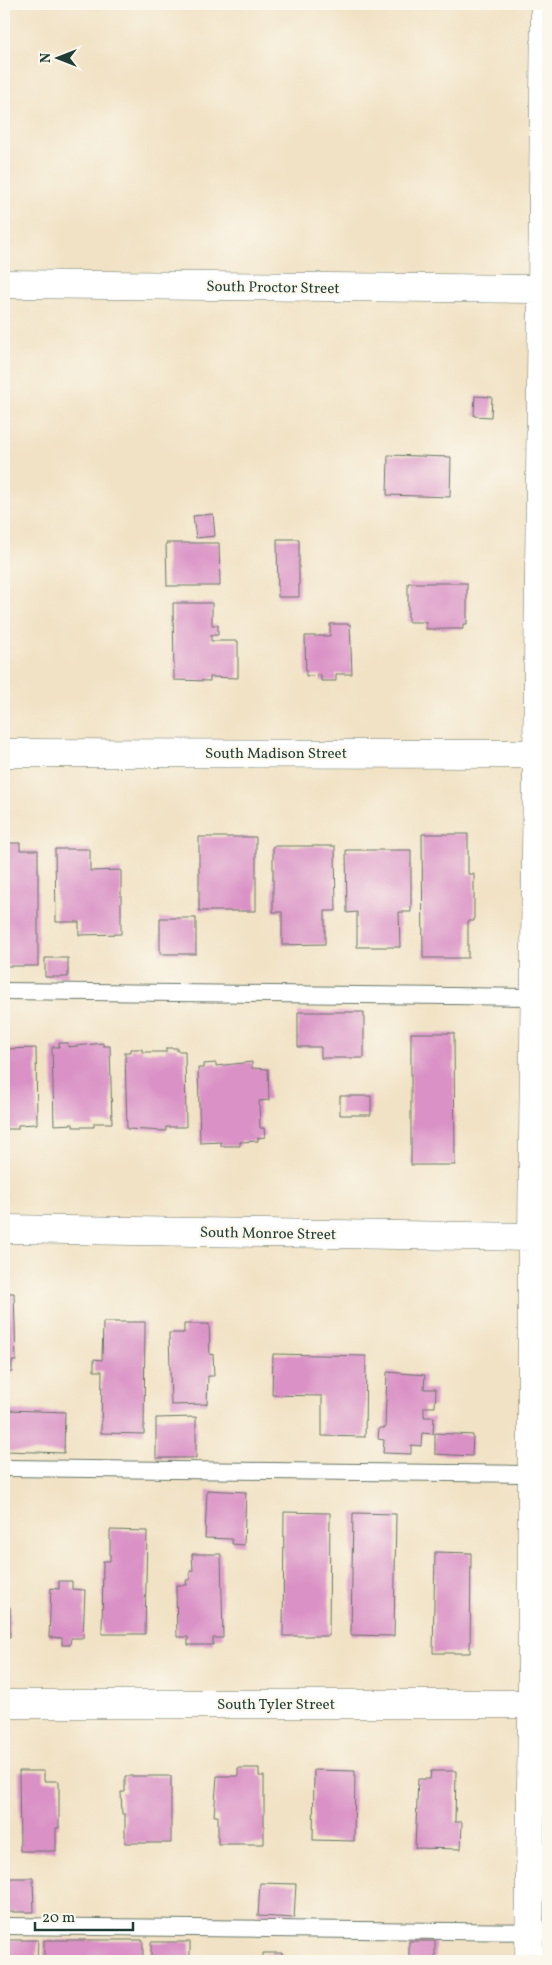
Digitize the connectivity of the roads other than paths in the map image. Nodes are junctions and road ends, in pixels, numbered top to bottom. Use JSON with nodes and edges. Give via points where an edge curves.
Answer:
{"nodes":[{"id":1,"x":545,"y":4,"type":"edge"},
{"id":2,"x":4,"y":284,"type":"edge"},
{"id":3,"x":542,"y":289,"type":"junction"},
{"id":4,"x":4,"y":753,"type":"edge"},
{"id":5,"x":543,"y":754,"type":"edge"},
{"id":6,"x":4,"y":991,"type":"edge"},
{"id":7,"x":535,"y":997,"type":"junction"},
{"id":8,"x":4,"y":1229,"type":"edge"},
{"id":9,"x":532,"y":1236,"type":"junction"},
{"id":10,"x":4,"y":1468,"type":"edge"},
{"id":11,"x":532,"y":1474,"type":"junction"},
{"id":12,"x":4,"y":1704,"type":"edge"},
{"id":13,"x":540,"y":1704,"type":"edge"},
{"id":14,"x":4,"y":1926,"type":"edge"},
{"id":15,"x":539,"y":1932,"type":"edge"},
{"id":16,"x":529,"y":1961,"type":"edge"}],
"edges":[{"from":1,"to":3,"type":"street"},
{"from":2,"to":3,"type":"street","name":"South Proctor Street"},
{"from":3,"to":5,"type":"street"},
{"from":4,"to":5,"type":"street","name":"South Madison Street"},
{"from":5,"to":7,"type":"street"},
{"from":6,"to":7,"type":"lane"},
{"from":7,"to":9,"type":"street"},
{"from":8,"to":9,"type":"street","name":"South Monroe Street"},
{"from":9,"to":11,"type":"street"},
{"from":10,"to":11,"type":"lane"},
{"from":11,"to":13,"type":"street"},
{"from":12,"to":13,"type":"street","name":"South Tyler Street"},
{"from":13,"to":15,"type":"street"},
{"from":14,"to":15,"type":"lane"},
{"from":15,"to":16,"type":"street"}]}
